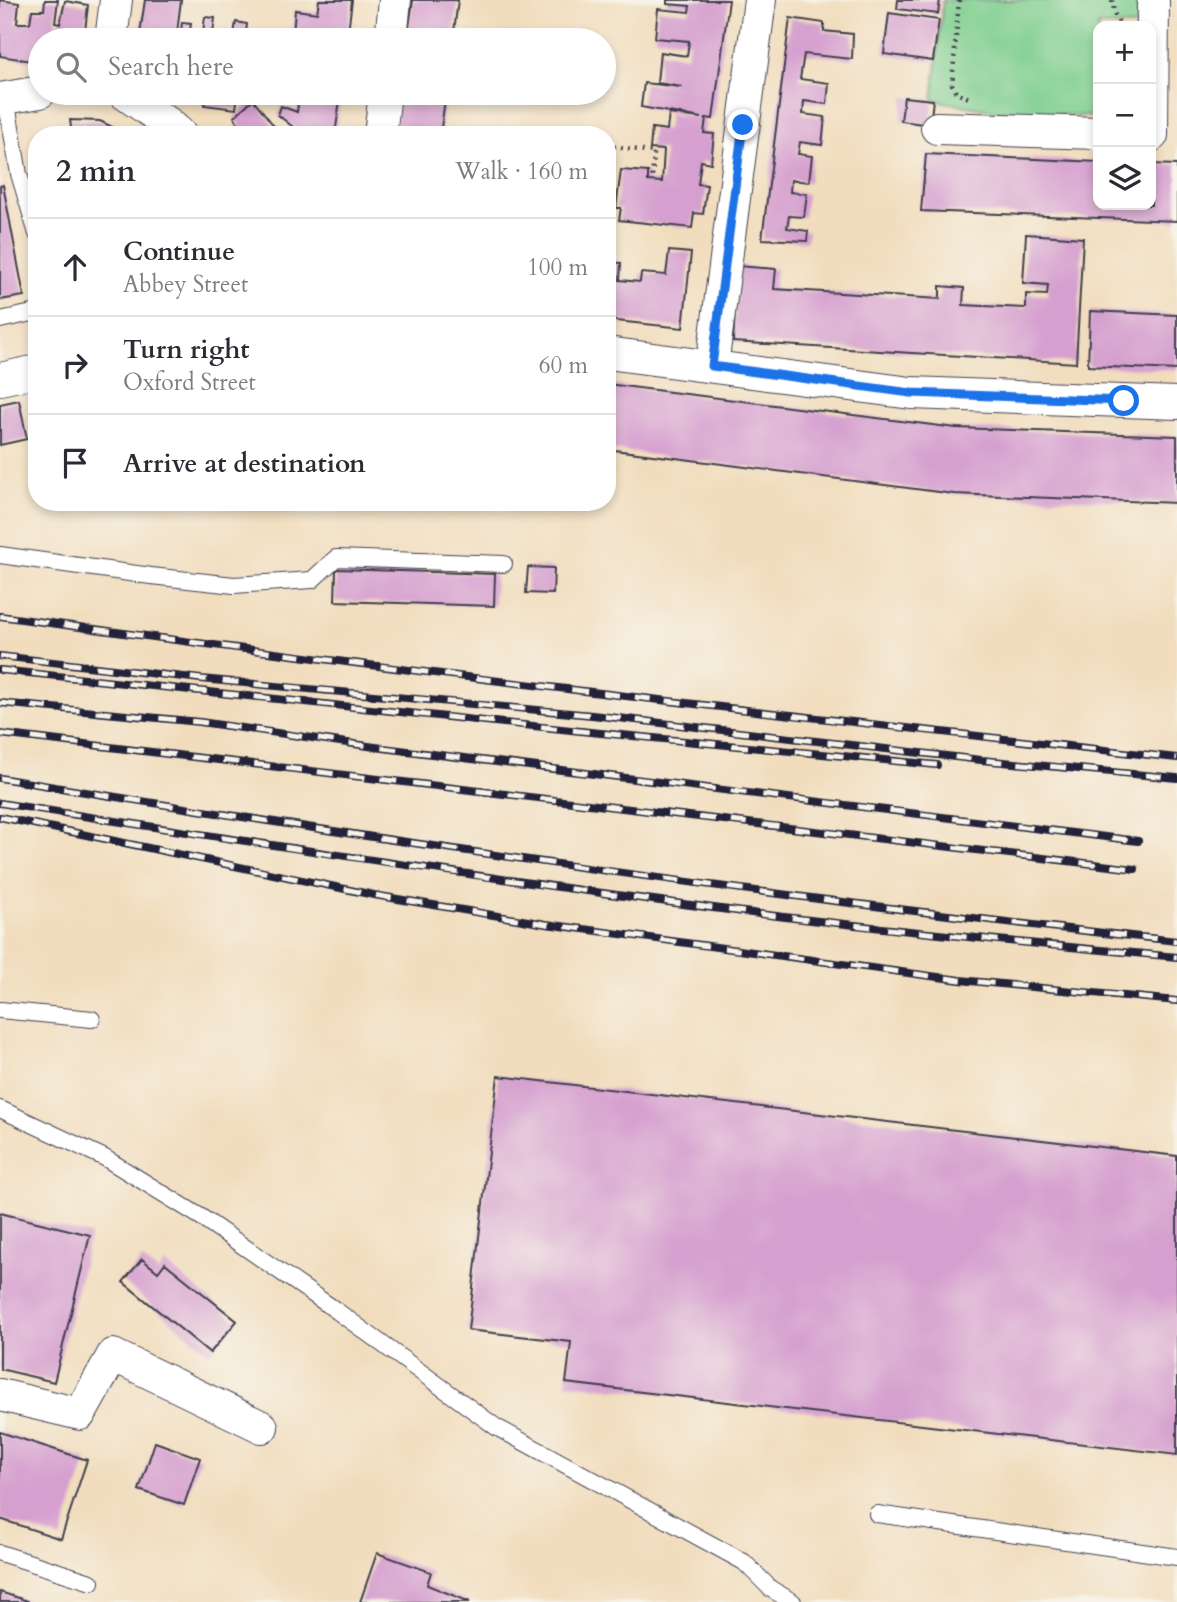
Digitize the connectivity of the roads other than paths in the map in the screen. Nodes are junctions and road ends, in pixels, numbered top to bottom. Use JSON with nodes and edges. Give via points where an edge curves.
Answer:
{"nodes":[{"id":1,"x":116,"y":0,"type":"edge"},
{"id":2,"x":396,"y":0,"type":"edge"},
{"id":3,"x":760,"y":0,"type":"edge"},
{"id":4,"x":1153,"y":0,"type":"edge"},
{"id":5,"x":112,"y":28,"type":"edge"},
{"id":6,"x":392,"y":28,"type":"edge"},
{"id":7,"x":28,"y":94,"type":"edge"},
{"id":8,"x":3,"y":99,"type":"edge"},
{"id":9,"x":141,"y":105,"type":"edge"},
{"id":10,"x":384,"y":105,"type":"edge"},
{"id":11,"x":171,"y":126,"type":"edge"},
{"id":12,"x":381,"y":126,"type":"edge"},
{"id":13,"x":937,"y":128,"type":"dead end"},
{"id":14,"x":1093,"y":133,"type":"edge"},
{"id":15,"x":1160,"y":135,"type":"edge"},
{"id":16,"x":28,"y":204,"type":"edge"},
{"id":17,"x":28,"y":314,"type":"edge"},
{"id":18,"x":0,"y":320,"type":"edge"},
{"id":19,"x":616,"y":354,"type":"edge"},
{"id":20,"x":712,"y":366,"type":"junction"},
{"id":21,"x":28,"y":373,"type":"edge"},
{"id":22,"x":0,"y":379,"type":"edge"},
{"id":23,"x":1177,"y":403,"type":"edge"},
{"id":24,"x":0,"y":555,"type":"edge"},
{"id":25,"x":504,"y":564,"type":"dead end"},
{"id":26,"x":0,"y":1010,"type":"edge"},
{"id":27,"x":92,"y":1019,"type":"dead end"},
{"id":28,"x":0,"y":1109,"type":"edge"},
{"id":29,"x":0,"y":1395,"type":"edge"},
{"id":30,"x":262,"y":1427,"type":"dead end"},
{"id":31,"x":877,"y":1514,"type":"dead end"},
{"id":32,"x":0,"y":1553,"type":"edge"},
{"id":33,"x":1177,"y":1558,"type":"edge"},
{"id":34,"x":91,"y":1582,"type":"dead end"},
{"id":35,"x":793,"y":1602,"type":"edge"}],
"edges":[{"from":1,"to":5,"type":"street"},
{"from":2,"to":6,"type":"street"},
{"from":3,"to":20,"type":"street"},
{"from":4,"to":15,"type":"street"},
{"from":7,"to":8,"type":"street"},
{"from":8,"to":16,"type":"lane"},
{"from":9,"to":11,"type":"street"},
{"from":10,"to":12,"type":"street"},
{"from":13,"to":14,"type":"street"},
{"from":17,"to":18,"type":"lane"},
{"from":19,"to":20,"type":"street"},
{"from":20,"to":23,"type":"street","via":[[911,393]]},
{"from":21,"to":22,"type":"street"},
{"from":24,"to":25,"type":"lane","via":[[233,585],[312,580],[336,558]]},
{"from":26,"to":27,"type":"lane"},
{"from":28,"to":35,"type":"lane","via":[[105,1157],[201,1217],[496,1427],[744,1562],[771,1589]]},
{"from":29,"to":30,"type":"street","via":[[80,1415],[113,1355]]},
{"from":31,"to":33,"type":"lane"},
{"from":32,"to":34,"type":"lane"}]}
